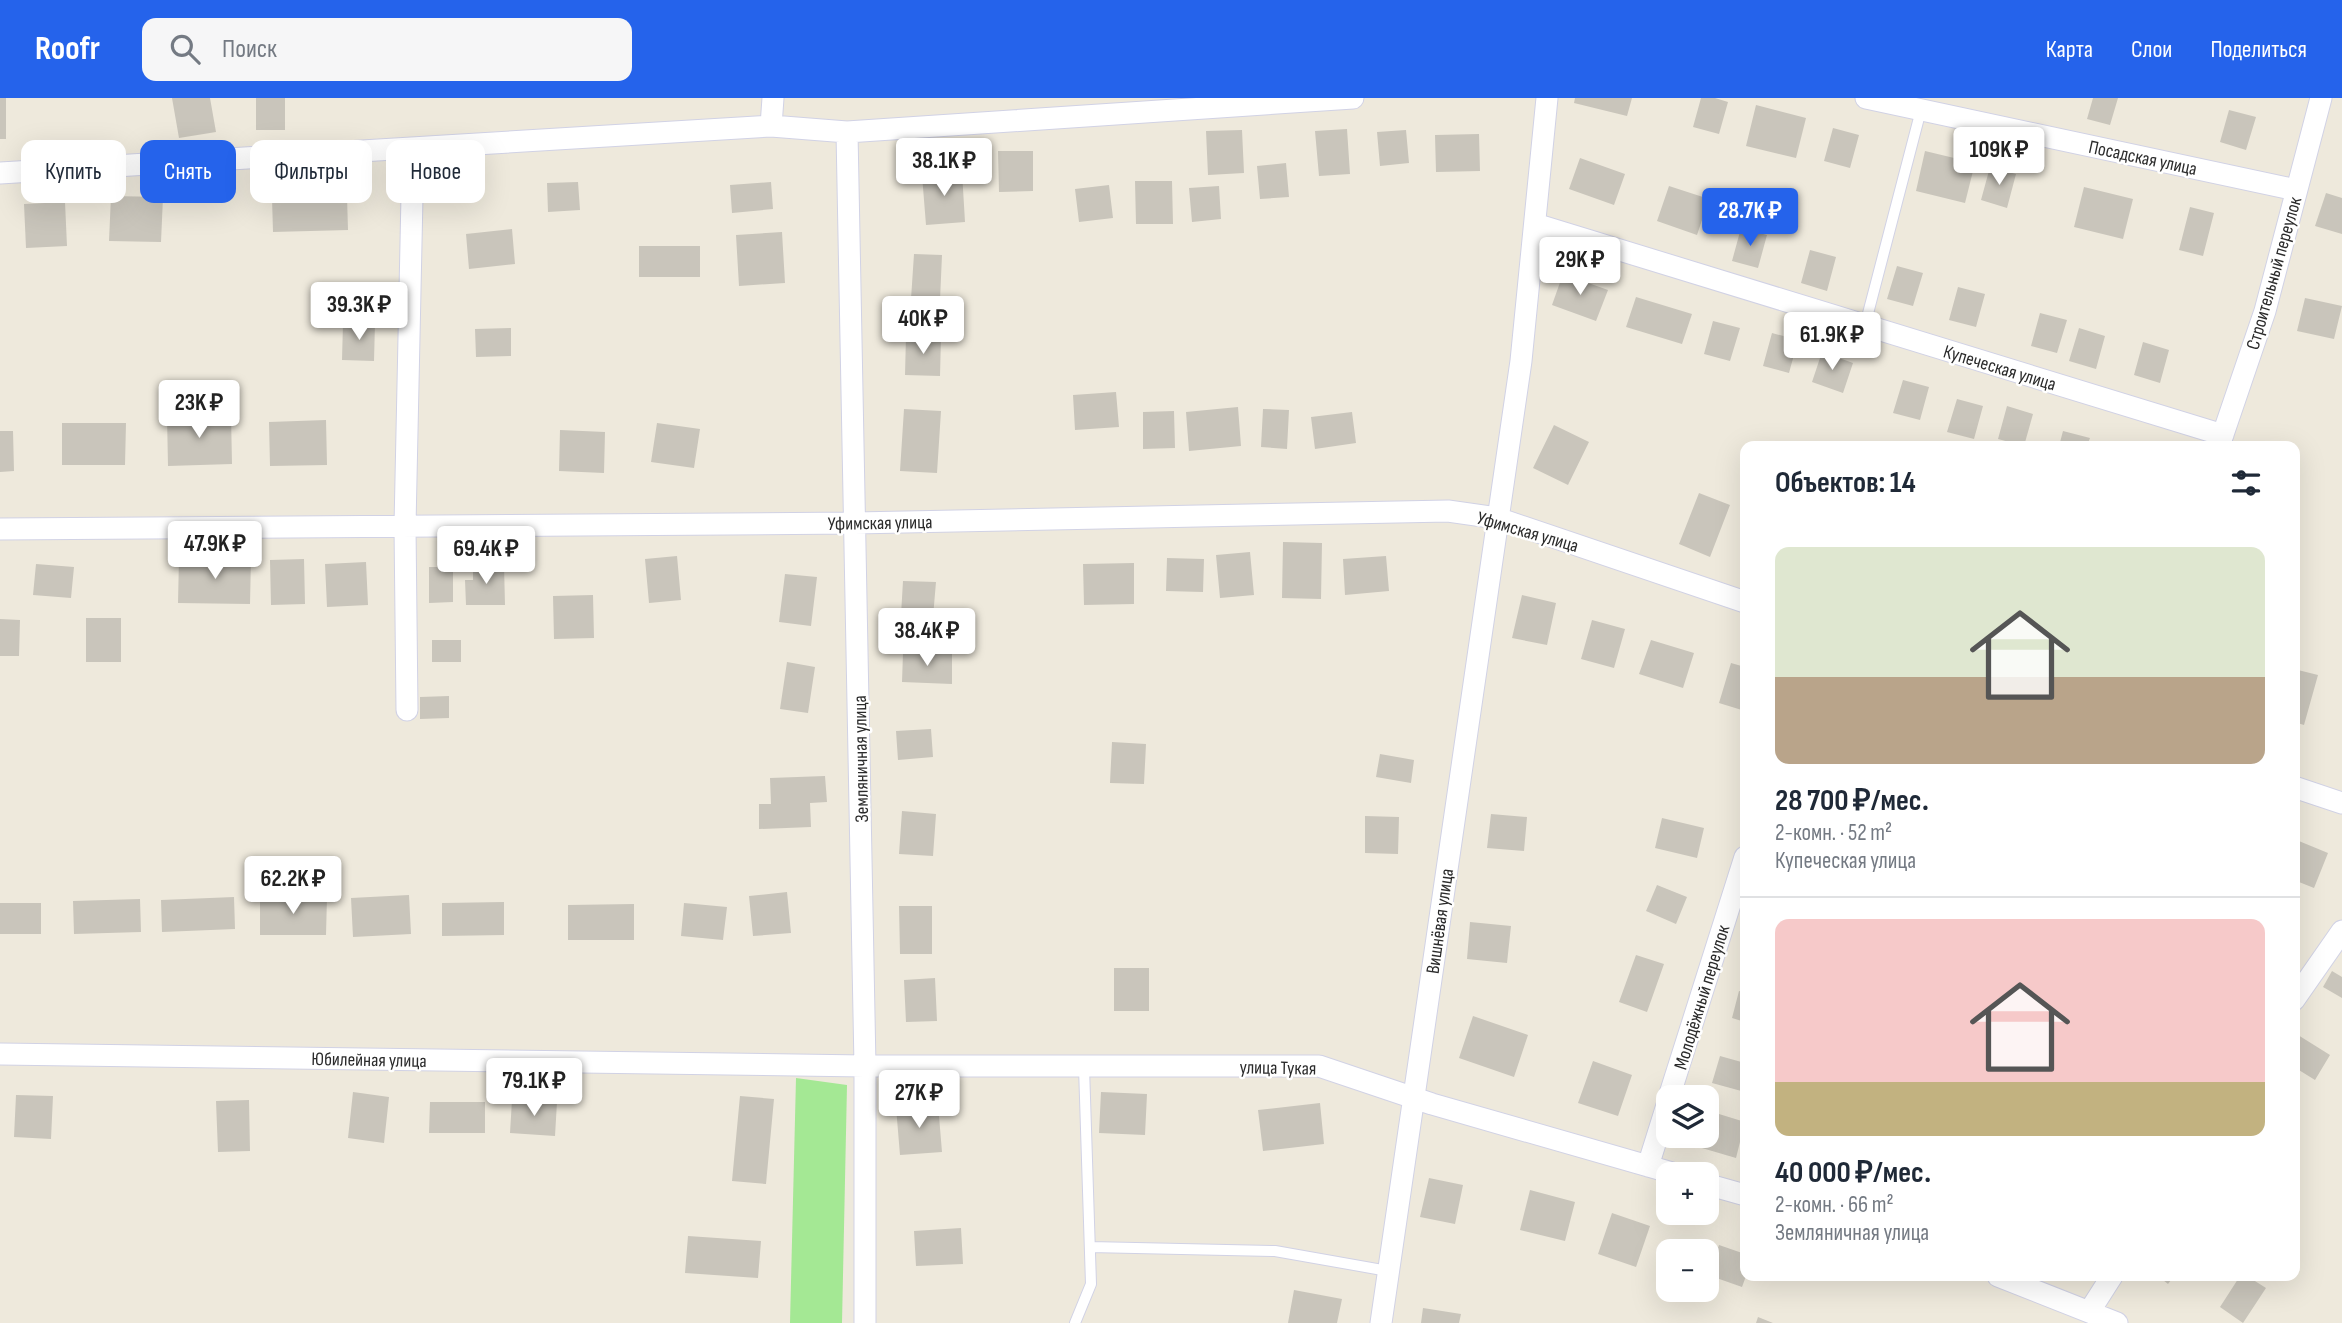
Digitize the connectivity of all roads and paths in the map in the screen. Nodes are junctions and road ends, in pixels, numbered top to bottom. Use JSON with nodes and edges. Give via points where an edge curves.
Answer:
{"nodes":[{"id":1,"x":773,"y":98,"type":"edge"},
{"id":2,"x":1353,"y":98,"type":"edge"},
{"id":3,"x":1547,"y":98,"type":"edge"},
{"id":4,"x":1866,"y":98,"type":"edge"},
{"id":5,"x":2321,"y":98,"type":"edge"},
{"id":6,"x":1920,"y":110,"type":"junction"},
{"id":7,"x":771,"y":126,"type":"junction"},
{"id":8,"x":847,"y":132,"type":"junction"},
{"id":9,"x":485,"y":144,"type":"edge"},
{"id":10,"x":386,"y":151,"type":"edge"},
{"id":11,"x":0,"y":173,"type":"edge"},
{"id":12,"x":2296,"y":190,"type":"junction"},
{"id":13,"x":412,"y":203,"type":"edge"},
{"id":14,"x":1535,"y":224,"type":"junction"},
{"id":15,"x":1865,"y":325,"type":"junction"},
{"id":16,"x":2221,"y":441,"type":"edge"},
{"id":17,"x":1497,"y":518,"type":"junction"},
{"id":18,"x":856,"y":523,"type":"junction"},
{"id":19,"x":405,"y":526,"type":"junction"},
{"id":20,"x":0,"y":529,"type":"edge"},
{"id":21,"x":1740,"y":600,"type":"edge"},
{"id":22,"x":407,"y":710,"type":"dead end"},
{"id":23,"x":2300,"y":789,"type":"edge"},
{"id":24,"x":2342,"y":803,"type":"edge"},
{"id":25,"x":1740,"y":873,"type":"edge"},
{"id":26,"x":2342,"y":931,"type":"edge"},
{"id":27,"x":2300,"y":991,"type":"edge"},
{"id":28,"x":0,"y":1054,"type":"edge"},
{"id":29,"x":865,"y":1066,"type":"junction"},
{"id":30,"x":1084,"y":1067,"type":"junction"},
{"id":31,"x":1673,"y":1085,"type":"edge"},
{"id":32,"x":1413,"y":1097,"type":"junction"},
{"id":33,"x":1656,"y":1140,"type":"edge"},
{"id":34,"x":1648,"y":1166,"type":"junction"},
{"id":35,"x":1656,"y":1168,"type":"edge"},
{"id":36,"x":1719,"y":1188,"type":"edge"},
{"id":37,"x":1740,"y":1194,"type":"edge"},
{"id":38,"x":1090,"y":1247,"type":"junction"},
{"id":39,"x":1388,"y":1271,"type":"junction"},
{"id":40,"x":2011,"y":1281,"type":"edge"},
{"id":41,"x":2109,"y":1281,"type":"edge"},
{"id":42,"x":2089,"y":1312,"type":"junction"},
{"id":43,"x":865,"y":1323,"type":"edge"},
{"id":44,"x":1075,"y":1323,"type":"edge"},
{"id":45,"x":1381,"y":1323,"type":"edge"},
{"id":46,"x":2117,"y":1323,"type":"edge"}],
"edges":[{"from":1,"to":7,"type":"street"},
{"from":2,"to":8,"type":"street"},
{"from":3,"to":14,"type":"street","name":"Вишнёвая улица"},
{"from":4,"to":6,"type":"street","name":"Посадская улица"},
{"from":5,"to":12,"type":"street","name":"Строительный переулок"},
{"from":6,"to":12,"type":"street","name":"Посадская улица"},
{"from":6,"to":15,"type":"lane"},
{"from":7,"to":8,"type":"street"},
{"from":7,"to":9,"type":"street"},
{"from":8,"to":18,"type":"street","name":"Земляничная улица"},
{"from":10,"to":11,"type":"street"},
{"from":12,"to":16,"type":"street","name":"Строительный переулок","via":[[2265,311]]},
{"from":13,"to":19,"type":"street"},
{"from":14,"to":15,"type":"street","name":"Купеческая улица"},
{"from":14,"to":17,"type":"street","name":"Вишнёвая улица","via":[[1521,361]]},
{"from":15,"to":16,"type":"street","name":"Купеческая улица"},
{"from":17,"to":18,"type":"street","name":"Уфимская улица","via":[[1448,511]]},
{"from":17,"to":21,"type":"street","name":"Уфимская улица"},
{"from":17,"to":32,"type":"street","name":"Вишнёвая улица"},
{"from":18,"to":19,"type":"street","name":"Уфимская улица"},
{"from":18,"to":29,"type":"street","name":"Земляничная улица"},
{"from":19,"to":20,"type":"street","name":"Уфимская улица"},
{"from":19,"to":22,"type":"street"},
{"from":23,"to":24,"type":"street"},
{"from":25,"to":31,"type":"street","name":"Молодёжный переулок"},
{"from":26,"to":27,"type":"street"},
{"from":28,"to":29,"type":"street","name":"Юбилейная улица"},
{"from":29,"to":30,"type":"street","name":"улица Тукая"},
{"from":29,"to":43,"type":"street","name":"Земляничная улица"},
{"from":30,"to":32,"type":"street","name":"улица Тукая","via":[[1319,1066]]},
{"from":30,"to":38,"type":"lane"},
{"from":32,"to":34,"type":"street","name":"улица Тукая"},
{"from":32,"to":39,"type":"street","name":"Вишнёвая улица"},
{"from":33,"to":34,"type":"street","name":"Молодёжный переулок"},
{"from":34,"to":35,"type":"street","name":"улица Тукая"},
{"from":36,"to":37,"type":"street"},
{"from":38,"to":39,"type":"lane","via":[[1275,1251]]},
{"from":38,"to":44,"type":"lane","via":[[1091,1284]]},
{"from":39,"to":45,"type":"street","name":"Вишнёвая улица"},
{"from":40,"to":42,"type":"street"},
{"from":41,"to":42,"type":"street"},
{"from":42,"to":46,"type":"street"}]}
